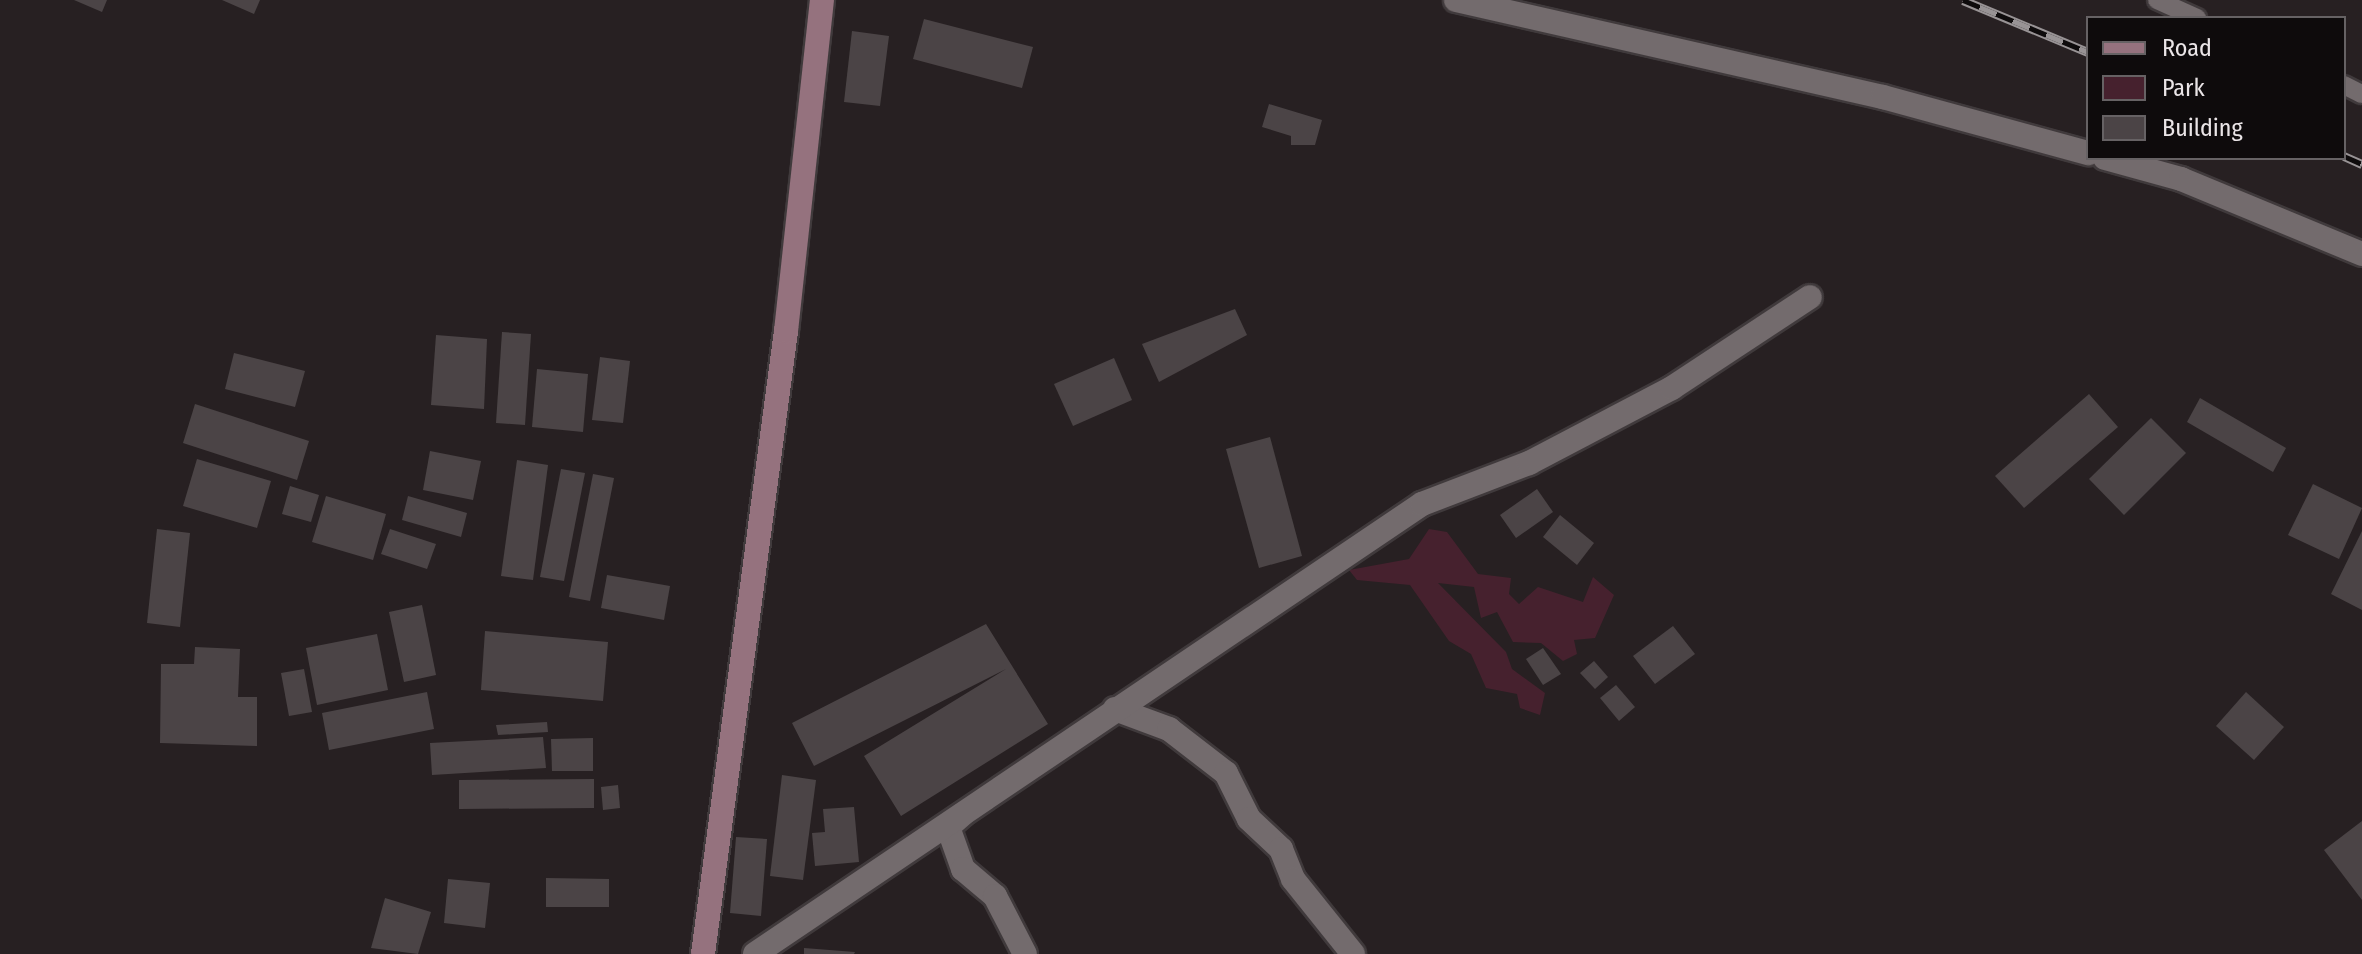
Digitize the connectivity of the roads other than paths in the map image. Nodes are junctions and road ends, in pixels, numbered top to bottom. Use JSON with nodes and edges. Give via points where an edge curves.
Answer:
{"nodes":[{"id":1,"x":822,"y":0,"type":"edge"},
{"id":2,"x":1456,"y":0,"type":"edge"},
{"id":3,"x":2157,"y":0,"type":"edge"},
{"id":4,"x":2193,"y":16,"type":"edge"},
{"id":5,"x":2086,"y":152,"type":"edge"},
{"id":6,"x":2112,"y":160,"type":"edge"},
{"id":7,"x":2362,"y":254,"type":"edge"},
{"id":8,"x":1810,"y":297,"type":"dead end"},
{"id":9,"x":1115,"y":709,"type":"junction"},
{"id":10,"x":983,"y":797,"type":"junction"},
{"id":11,"x":703,"y":954,"type":"edge"},
{"id":12,"x":755,"y":954,"type":"edge"},
{"id":13,"x":1025,"y":954,"type":"edge"},
{"id":14,"x":1353,"y":954,"type":"edge"}],
"edges":[{"from":1,"to":11,"type":"main road","via":[[786,331]]},
{"from":2,"to":5,"type":"street","via":[[1883,97]]},
{"from":3,"to":4,"type":"lane"},
{"from":6,"to":7,"type":"street","via":[[2181,179]]},
{"from":8,"to":9,"type":"street","via":[[1672,388],[1529,463],[1422,504]]},
{"from":9,"to":10,"type":"street"},
{"from":9,"to":14,"type":"street","via":[[1169,729],[1226,773],[1249,819],[1281,849],[1293,879]]},
{"from":10,"to":12,"type":"street"},
{"from":10,"to":13,"type":"street","via":[[948,827],[963,869],[995,896]]}]}
